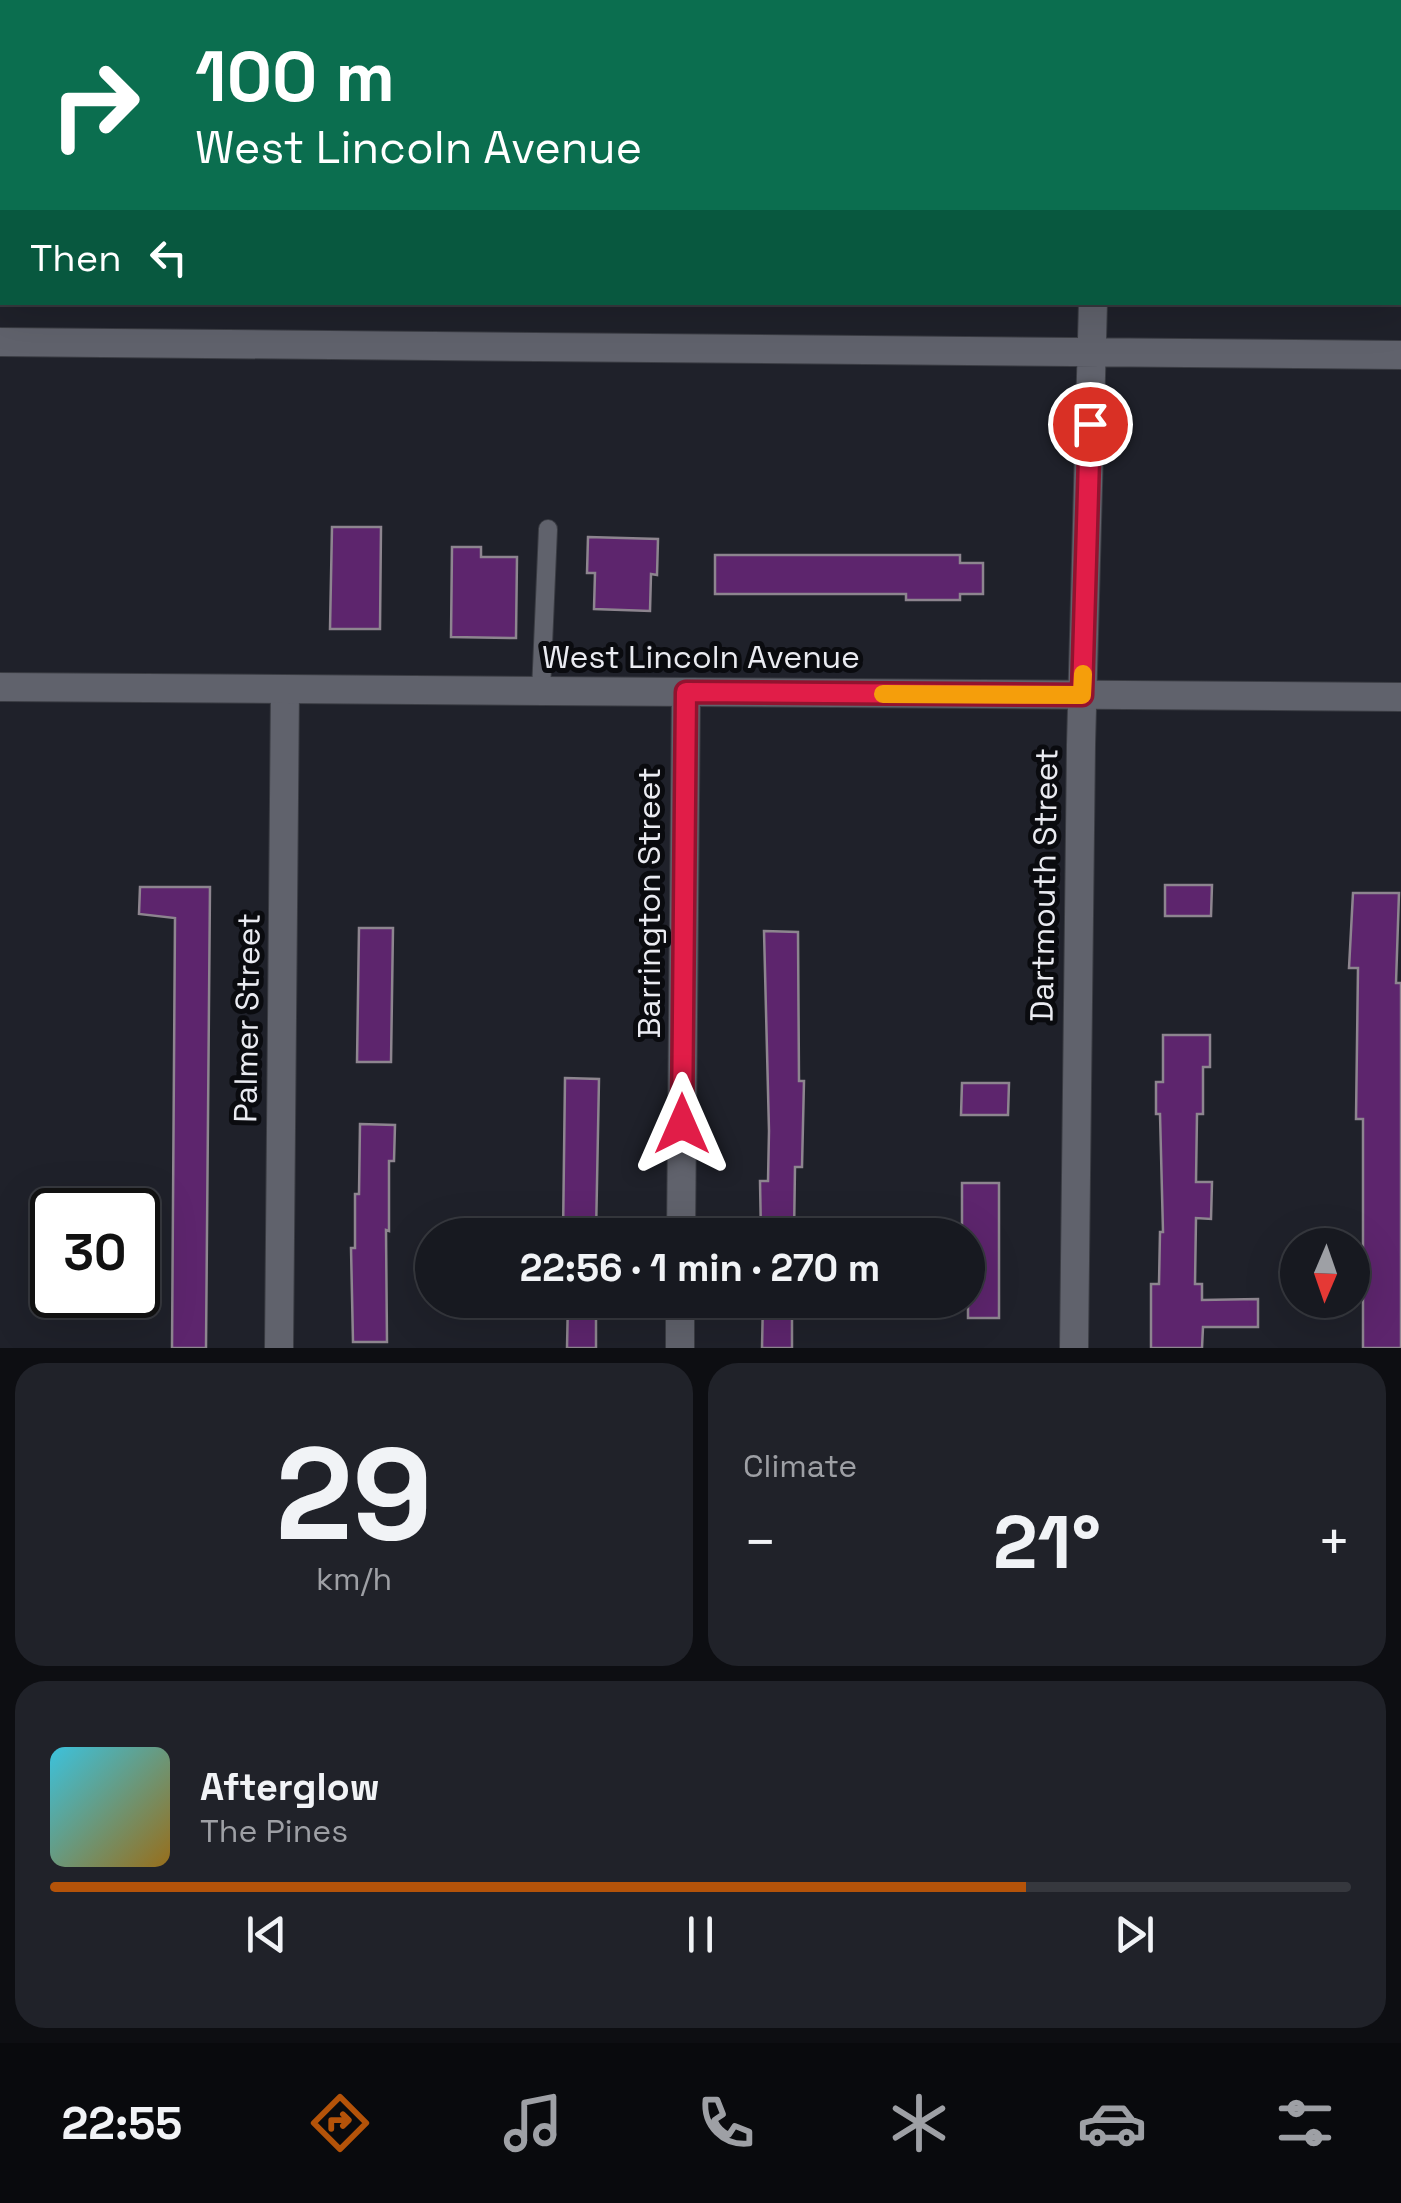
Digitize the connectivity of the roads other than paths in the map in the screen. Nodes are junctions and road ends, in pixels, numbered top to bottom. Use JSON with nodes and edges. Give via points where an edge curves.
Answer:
{"nodes":[{"id":1,"x":1092,"y":305,"type":"edge"},
{"id":2,"x":0,"y":342,"type":"edge"},
{"id":3,"x":1091,"y":352,"type":"junction"},
{"id":4,"x":1401,"y":355,"type":"edge"},
{"id":5,"x":548,"y":529,"type":"dead end"},
{"id":6,"x":0,"y":687,"type":"edge"},
{"id":7,"x":285,"y":689,"type":"junction"},
{"id":8,"x":541,"y":691,"type":"junction"},
{"id":9,"x":686,"y":692,"type":"junction"},
{"id":10,"x":1082,"y":695,"type":"junction"},
{"id":11,"x":1401,"y":698,"type":"edge"},
{"id":12,"x":681,"y":1218,"type":"edge"},
{"id":13,"x":680,"y":1318,"type":"edge"},
{"id":14,"x":278,"y":1348,"type":"edge"},
{"id":15,"x":680,"y":1348,"type":"edge"},
{"id":16,"x":1074,"y":1348,"type":"edge"}],
"edges":[{"from":1,"to":3,"type":"street","name":"Dartmouth Street"},
{"from":2,"to":3,"type":"street"},
{"from":3,"to":4,"type":"street"},
{"from":3,"to":10,"type":"street","name":"Dartmouth Street"},
{"from":5,"to":8,"type":"lane"},
{"from":6,"to":7,"type":"street","name":"West Lincoln Avenue"},
{"from":7,"to":8,"type":"street","name":"West Lincoln Avenue"},
{"from":7,"to":14,"type":"street","name":"Palmer Street"},
{"from":8,"to":9,"type":"street","name":"West Lincoln Avenue"},
{"from":9,"to":10,"type":"street","name":"West Lincoln Avenue"},
{"from":9,"to":12,"type":"street","name":"Barrington Street"},
{"from":10,"to":11,"type":"street","name":"West Lincoln Avenue"},
{"from":10,"to":16,"type":"street","name":"Dartmouth Street"},
{"from":13,"to":15,"type":"street"}]}
